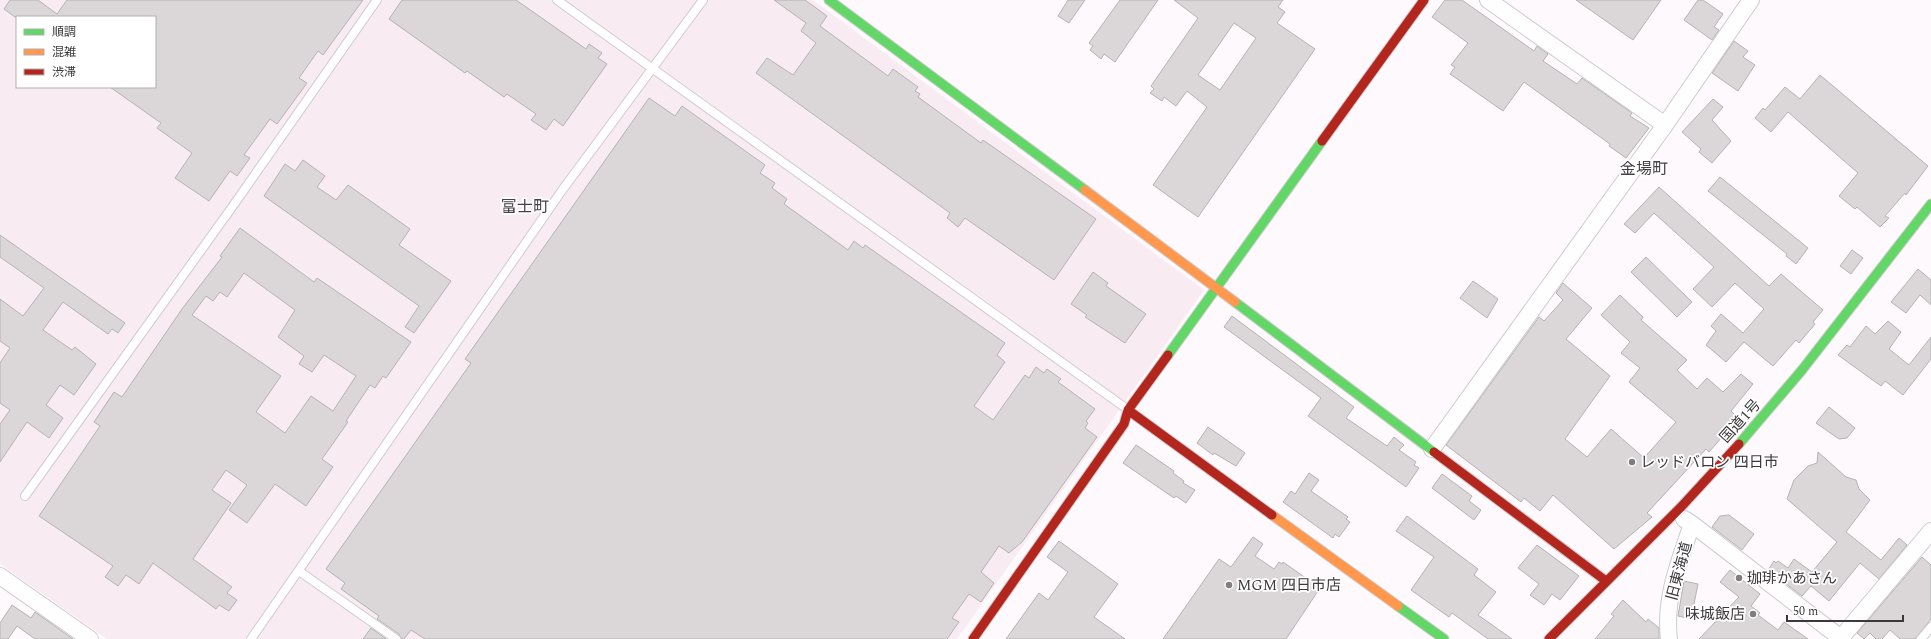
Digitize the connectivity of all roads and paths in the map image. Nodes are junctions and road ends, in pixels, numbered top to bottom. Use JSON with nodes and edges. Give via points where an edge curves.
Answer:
{"nodes":[{"id":1,"x":377,"y":0,"type":"edge"},
{"id":2,"x":557,"y":0,"type":"edge"},
{"id":3,"x":703,"y":0,"type":"edge"},
{"id":4,"x":829,"y":0,"type":"edge"},
{"id":5,"x":1424,"y":0,"type":"edge"},
{"id":6,"x":1488,"y":0,"type":"edge"},
{"id":7,"x":1751,"y":0,"type":"edge"},
{"id":8,"x":652,"y":67,"type":"junction"},
{"id":9,"x":1665,"y":125,"type":"junction"},
{"id":10,"x":1931,"y":204,"type":"edge"},
{"id":11,"x":1215,"y":289,"type":"junction"},
{"id":12,"x":1128,"y":410,"type":"junction"},
{"id":13,"x":1432,"y":450,"type":"junction"},
{"id":14,"x":25,"y":496,"type":"dead end"},
{"id":15,"x":1674,"y":513,"type":"junction"},
{"id":16,"x":1692,"y":524,"type":"junction"},
{"id":17,"x":1931,"y":531,"type":"edge"},
{"id":18,"x":299,"y":571,"type":"junction"},
{"id":19,"x":0,"y":576,"type":"edge"},
{"id":20,"x":1606,"y":581,"type":"junction"},
{"id":21,"x":1931,"y":626,"type":"edge"},
{"id":22,"x":90,"y":639,"type":"edge"},
{"id":23,"x":250,"y":639,"type":"edge"},
{"id":24,"x":396,"y":639,"type":"edge"},
{"id":25,"x":973,"y":639,"type":"edge"},
{"id":26,"x":1444,"y":639,"type":"edge"},
{"id":27,"x":1549,"y":639,"type":"edge"},
{"id":28,"x":1669,"y":639,"type":"edge"},
{"id":29,"x":1841,"y":639,"type":"edge"},
{"id":30,"x":1921,"y":639,"type":"edge"}],
"edges":[{"from":1,"to":14,"type":"lane"},
{"from":2,"to":8,"type":"lane"},
{"from":3,"to":8,"type":"lane"},
{"from":4,"to":11,"type":"main road"},
{"from":5,"to":11,"type":"main road"},
{"from":6,"to":9,"type":"street"},
{"from":7,"to":9,"type":"street"},
{"from":8,"to":12,"type":"lane"},
{"from":8,"to":18,"type":"lane","via":[[563,189]]},
{"from":9,"to":13,"type":"street"},
{"from":10,"to":15,"type":"main road","name":"国道1号","via":[[1800,374]]},
{"from":11,"to":12,"type":"main road"},
{"from":11,"to":13,"type":"main road"},
{"from":12,"to":25,"type":"main road","via":[[1124,424]]},
{"from":12,"to":26,"type":"main road"},
{"from":13,"to":20,"type":"main road"},
{"from":15,"to":16,"type":"street","name":"旧東海道"},
{"from":15,"to":20,"type":"main road","name":"国道1号"},
{"from":16,"to":28,"type":"street","name":"旧東海道","via":[[1671,594],[1667,622]]},
{"from":16,"to":29,"type":"street"},
{"from":17,"to":29,"type":"street"},
{"from":18,"to":23,"type":"lane"},
{"from":18,"to":24,"type":"lane"},
{"from":19,"to":22,"type":"street"},
{"from":20,"to":27,"type":"main road","name":"国道1号"},
{"from":21,"to":30,"type":"lane"}]}
